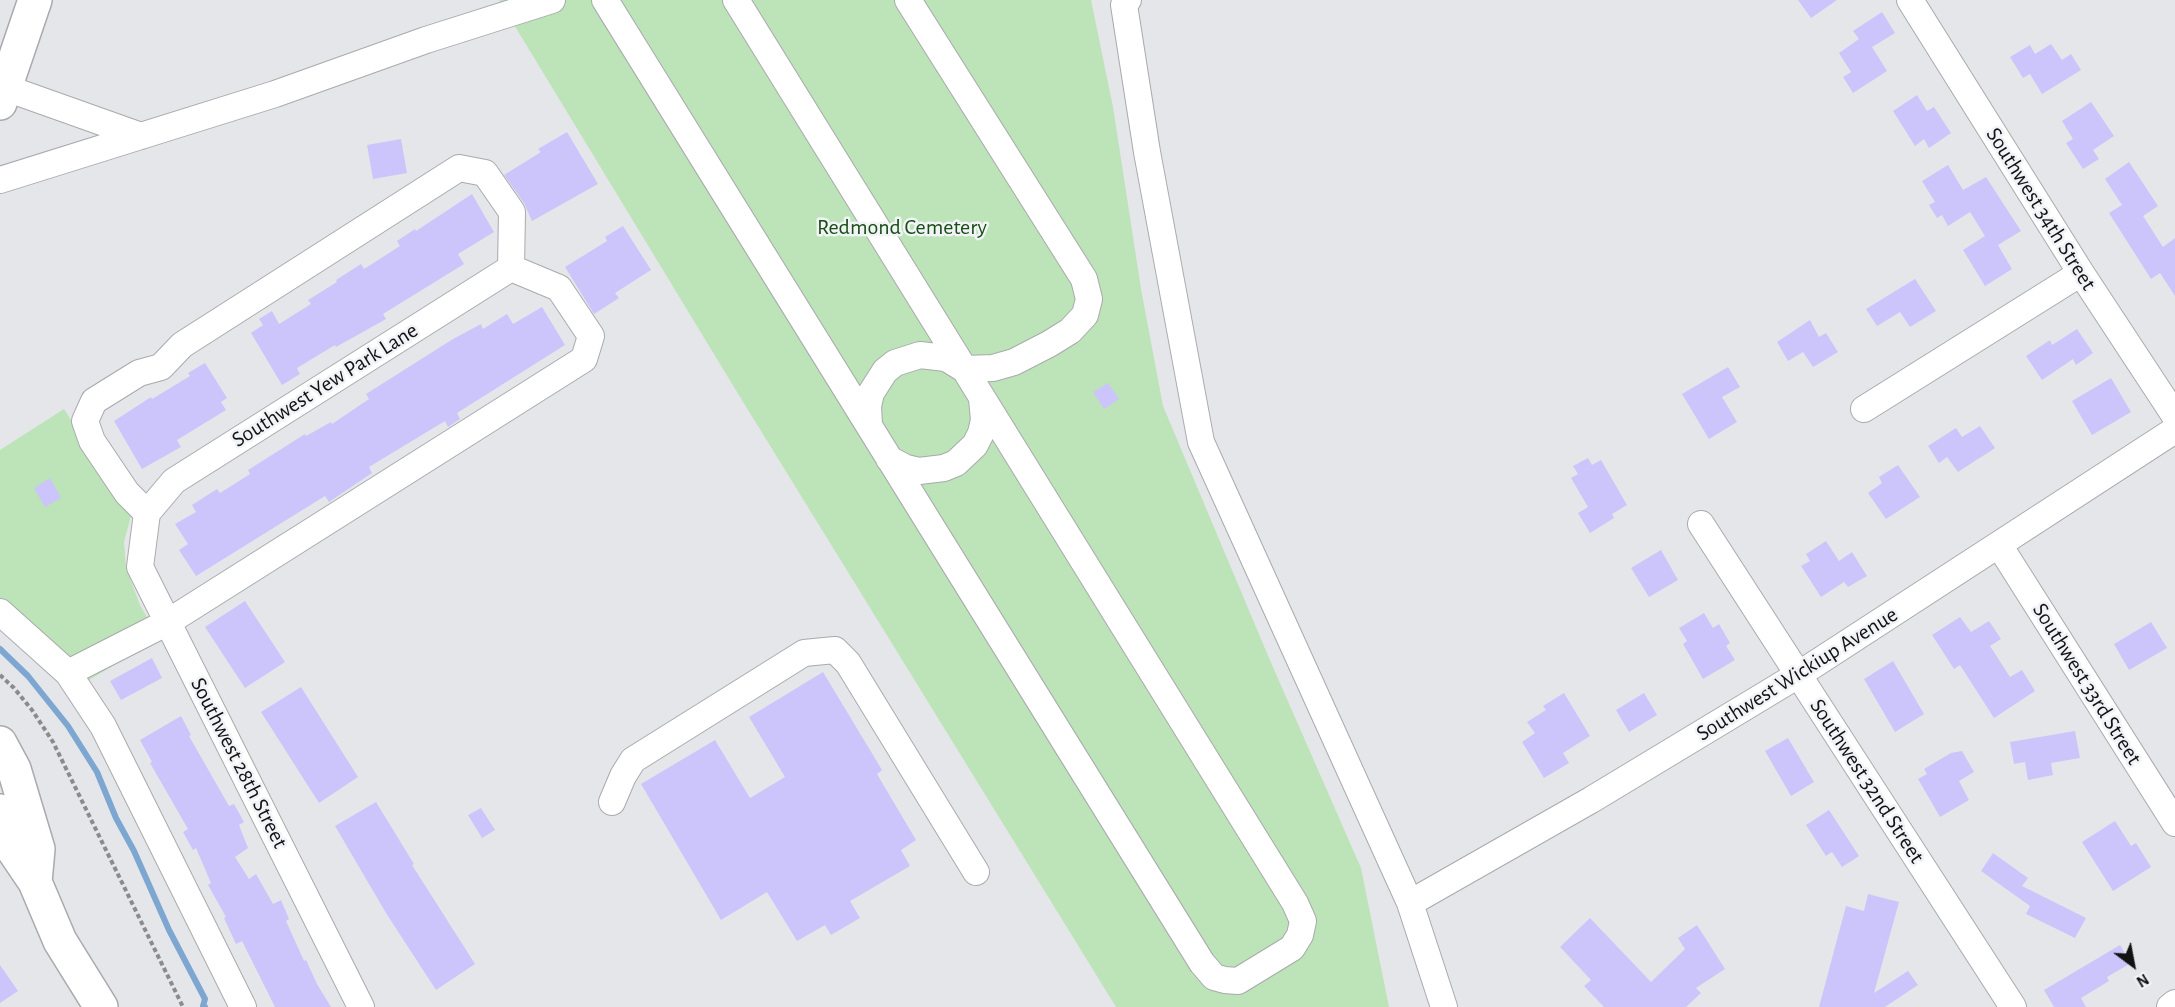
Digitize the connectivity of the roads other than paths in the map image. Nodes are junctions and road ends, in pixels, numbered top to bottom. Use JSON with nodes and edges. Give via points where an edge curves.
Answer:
{"nodes":[{"id":1,"x":35,"y":0,"type":"edge"},
{"id":2,"x":552,"y":0,"type":"edge"},
{"id":3,"x":605,"y":0,"type":"edge"},
{"id":4,"x":736,"y":0,"type":"edge"},
{"id":5,"x":908,"y":0,"type":"edge"},
{"id":6,"x":1910,"y":0,"type":"edge"},
{"id":7,"x":1126,"y":2,"type":"edge"},
{"id":8,"x":3,"y":96,"type":"edge"},
{"id":9,"x":141,"y":136,"type":"junction"},
{"id":10,"x":0,"y":180,"type":"edge"},
{"id":11,"x":510,"y":268,"type":"junction"},
{"id":12,"x":2081,"y":273,"type":"junction"},
{"id":13,"x":964,"y":369,"type":"junction"},
{"id":14,"x":982,"y":399,"type":"junction"},
{"id":15,"x":1864,"y":409,"type":"dead end"},
{"id":16,"x":2175,"y":416,"type":"edge"},
{"id":17,"x":869,"y":425,"type":"junction"},
{"id":18,"x":2175,"y":430,"type":"edge"},
{"id":19,"x":890,"y":459,"type":"junction"},
{"id":20,"x":147,"y":513,"type":"junction"},
{"id":21,"x":1701,"y":524,"type":"dead end"},
{"id":22,"x":1999,"y":545,"type":"junction"},
{"id":23,"x":0,"y":612,"type":"edge"},
{"id":24,"x":168,"y":622,"type":"junction"},
{"id":25,"x":68,"y":673,"type":"junction"},
{"id":26,"x":1798,"y":675,"type":"junction"},
{"id":27,"x":0,"y":743,"type":"edge"},
{"id":28,"x":612,"y":802,"type":"dead end"},
{"id":29,"x":0,"y":811,"type":"edge"},
{"id":30,"x":2175,"y":823,"type":"edge"},
{"id":31,"x":976,"y":872,"type":"dead end"},
{"id":32,"x":35,"y":882,"type":"junction"},
{"id":33,"x":1410,"y":903,"type":"junction"},
{"id":34,"x":2175,"y":1003,"type":"edge"},
{"id":35,"x":101,"y":1007,"type":"edge"},
{"id":36,"x":243,"y":1007,"type":"edge"},
{"id":37,"x":361,"y":1007,"type":"edge"},
{"id":38,"x":1444,"y":1007,"type":"edge"},
{"id":39,"x":2013,"y":1007,"type":"edge"},
{"id":40,"x":2170,"y":1007,"type":"edge"}],
"edges":[{"from":1,"to":8,"type":"main road"},
{"from":2,"to":9,"type":"street"},
{"from":3,"to":17,"type":"street"},
{"from":4,"to":13,"type":"street"},
{"from":5,"to":13,"type":"street","via":[[1084,279],[1089,299],[1084,315],[1070,331],[1049,344],[1014,362],[993,368]]},
{"from":6,"to":12,"type":"street","name":"Southwest 34th Street"},
{"from":7,"to":33,"type":"street","via":[[1147,152],[1201,442]]},
{"from":8,"to":9,"type":"street"},
{"from":9,"to":10,"type":"street"},
{"from":11,"to":20,"type":"street","name":"Southwest Yew Park Lane","via":[[174,481]]},
{"from":11,"to":20,"type":"street","via":[[512,212],[485,172],[459,168],[182,345],[161,367],[139,373],[94,401],[85,421],[92,441],[127,493]]},
{"from":11,"to":24,"type":"street","via":[[559,288],[591,336],[584,359]]},
{"from":12,"to":15,"type":"street"},
{"from":12,"to":16,"type":"street","name":"Southwest 34th Street"},
{"from":13,"to":14,"type":"street"},
{"from":13,"to":17,"type":"street","via":[[933,355],[895,363],[871,393]]},
{"from":14,"to":19,"type":"street","via":[[981,433],[971,450],[956,463],[918,471]]},
{"from":14,"to":19,"type":"street","via":[[1295,903],[1302,921],[1300,935],[1292,948],[1266,966],[1238,981],[1214,976],[1202,963]]},
{"from":17,"to":19,"type":"street"},
{"from":18,"to":22,"type":"street","name":"Southwest Wickiup Avenue"},
{"from":20,"to":24,"type":"street","name":"Southwest 28th Street","via":[[140,567]]},
{"from":21,"to":26,"type":"street","name":"Southwest 32nd Street"},
{"from":22,"to":26,"type":"street","name":"Southwest Wickiup Avenue"},
{"from":22,"to":30,"type":"street","name":"Southwest 33rd Street"},
{"from":23,"to":25,"type":"street"},
{"from":24,"to":25,"type":"street"},
{"from":24,"to":37,"type":"street","name":"Southwest 28th Street"},
{"from":25,"to":36,"type":"street","via":[[103,726]]},
{"from":26,"to":33,"type":"street","name":"Southwest Wickiup Avenue"},
{"from":26,"to":39,"type":"street","name":"Southwest 32nd Street"},
{"from":27,"to":32,"type":"main road","via":[[14,769],[38,849]]},
{"from":28,"to":31,"type":"street","via":[[633,760],[804,653],[835,650],[848,663]]},
{"from":29,"to":32,"type":"main road","via":[[10,845]]},
{"from":32,"to":35,"type":"main road","via":[[60,941]]},
{"from":33,"to":38,"type":"street"},
{"from":34,"to":40,"type":"street"}]}
